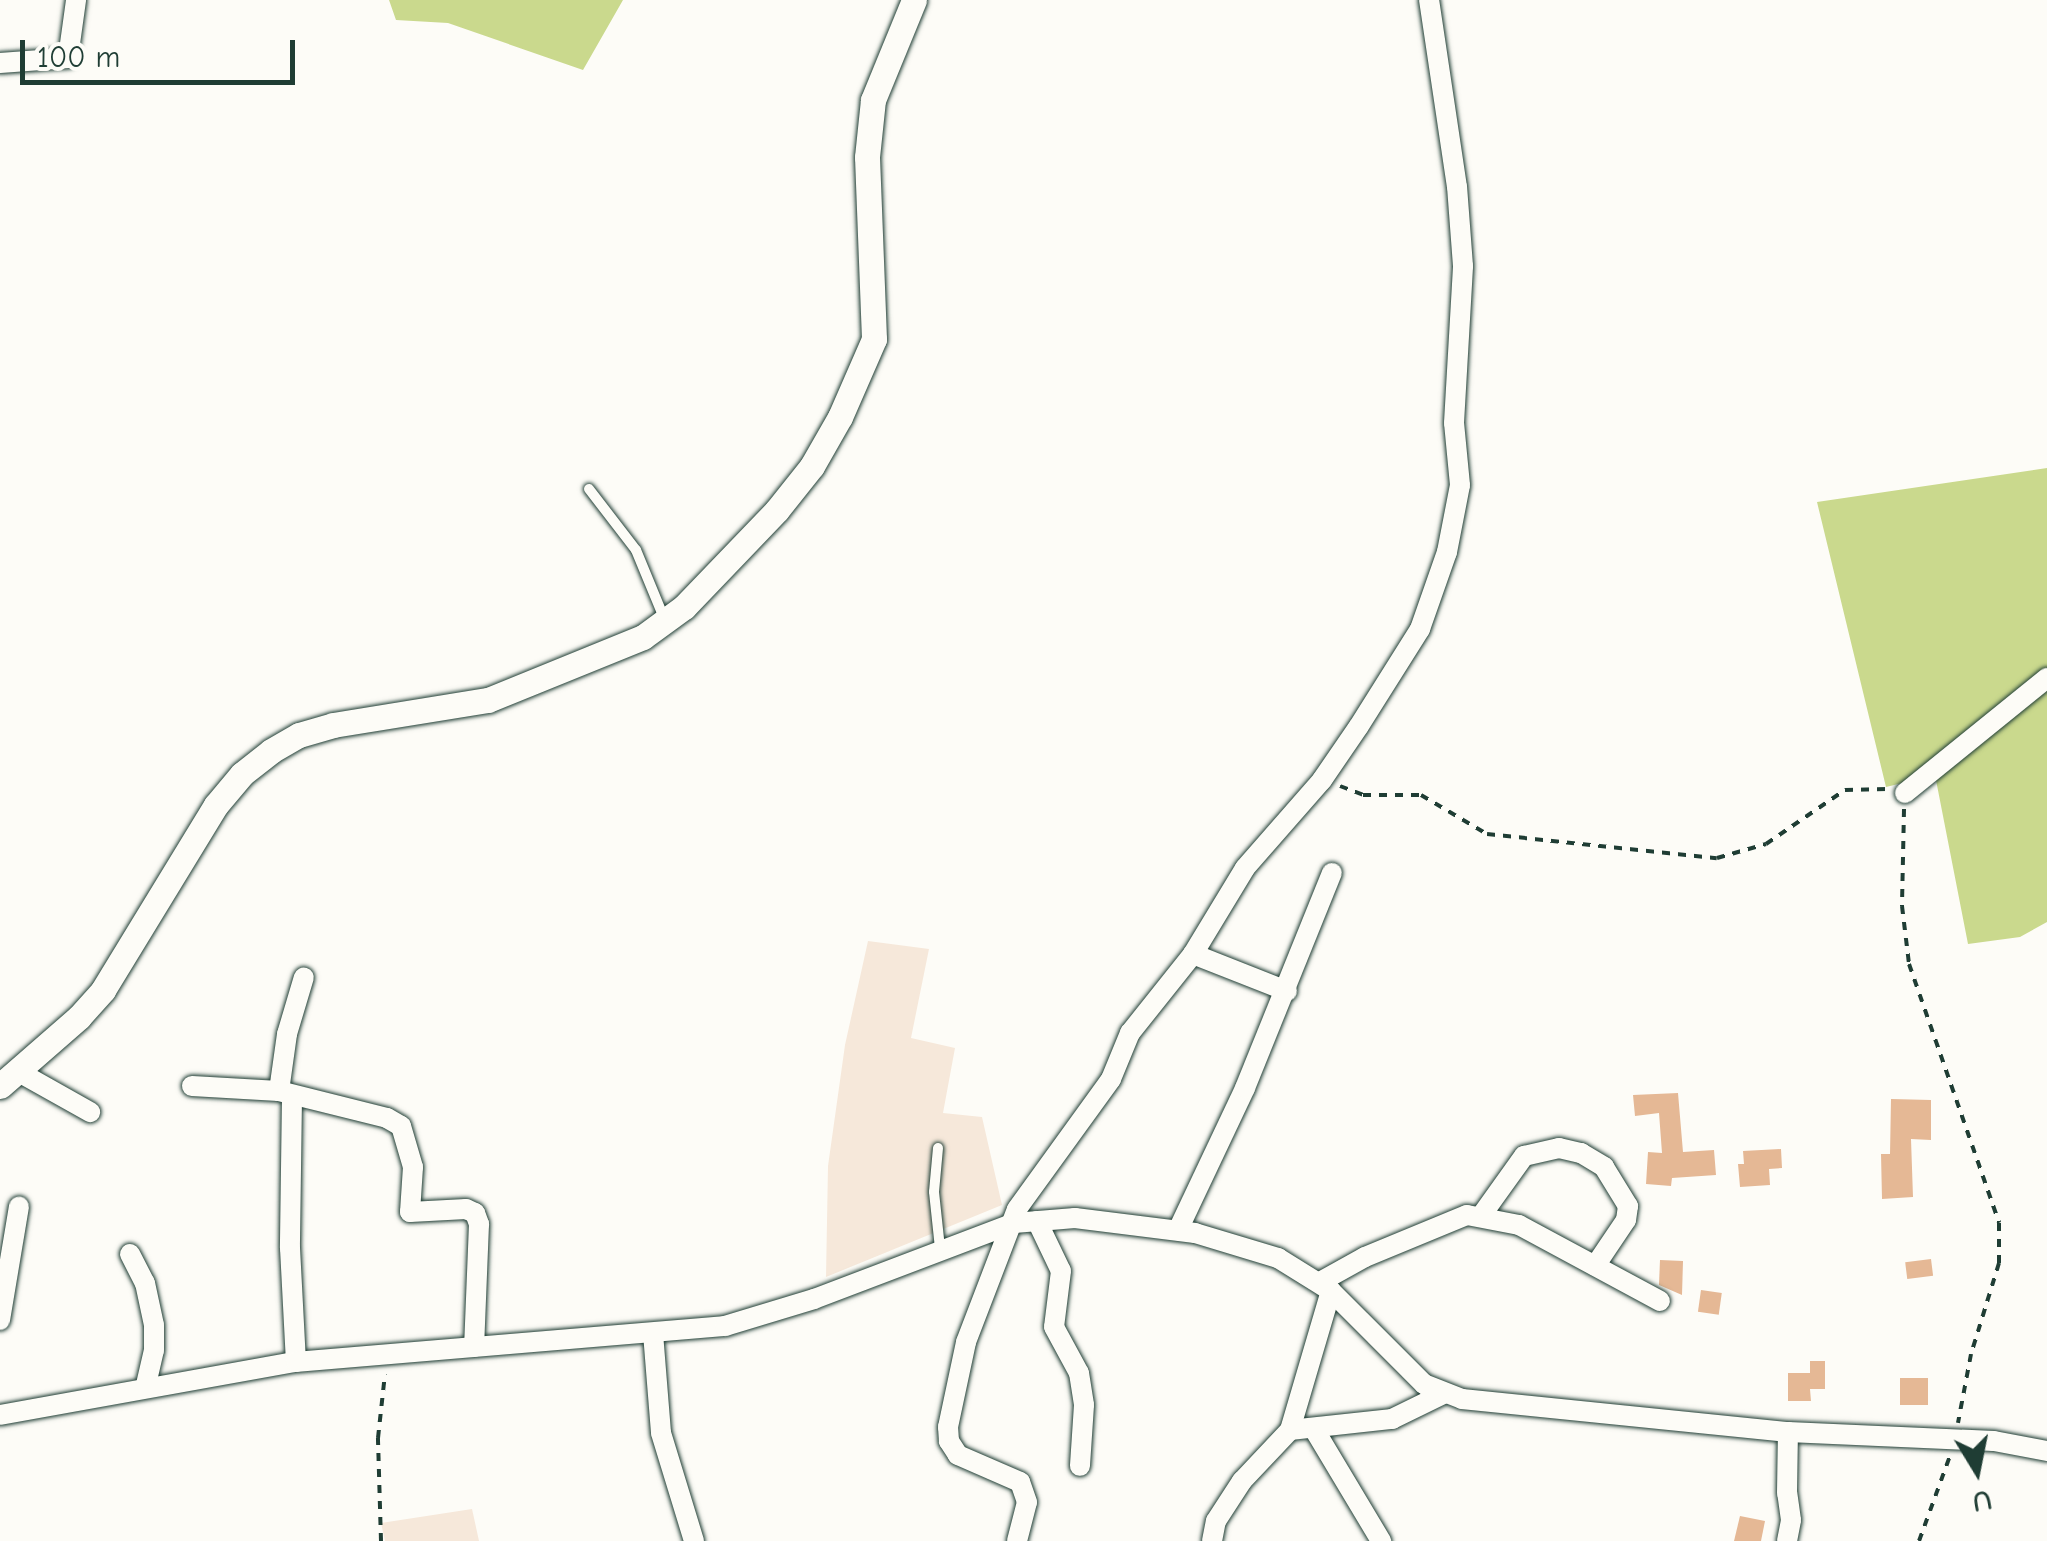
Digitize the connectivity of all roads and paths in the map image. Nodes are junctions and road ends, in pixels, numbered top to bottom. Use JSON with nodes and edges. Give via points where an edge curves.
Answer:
{"nodes":[{"id":1,"x":76,"y":0,"type":"edge"},
{"id":2,"x":914,"y":0,"type":"edge"},
{"id":3,"x":1428,"y":0,"type":"edge"},
{"id":4,"x":0,"y":63,"type":"edge"},
{"id":5,"x":589,"y":489,"type":"dead end"},
{"id":6,"x":666,"y":624,"type":"junction"},
{"id":7,"x":2047,"y":678,"type":"edge"},
{"id":8,"x":1322,"y":780,"type":"junction"},
{"id":9,"x":1905,"y":793,"type":"junction"},
{"id":10,"x":1332,"y":874,"type":"dead end"},
{"id":11,"x":1193,"y":954,"type":"junction"},
{"id":12,"x":304,"y":978,"type":"dead end"},
{"id":13,"x":1287,"y":991,"type":"junction"},
{"id":14,"x":8,"y":1078,"type":"edge"},
{"id":15,"x":192,"y":1086,"type":"dead end"},
{"id":16,"x":285,"y":1094,"type":"junction"},
{"id":17,"x":90,"y":1112,"type":"dead end"},
{"id":18,"x":938,"y":1148,"type":"dead end"},
{"id":19,"x":19,"y":1206,"type":"dead end"},
{"id":20,"x":1482,"y":1216,"type":"junction"},
{"id":21,"x":1037,"y":1221,"type":"junction"},
{"id":22,"x":1014,"y":1223,"type":"junction"},
{"id":23,"x":1178,"y":1230,"type":"junction"},
{"id":24,"x":940,"y":1248,"type":"junction"},
{"id":25,"x":130,"y":1254,"type":"dead end"},
{"id":26,"x":1595,"y":1266,"type":"junction"},
{"id":27,"x":1326,"y":1287,"type":"junction"},
{"id":28,"x":1660,"y":1301,"type":"dead end"},
{"id":29,"x":0,"y":1320,"type":"edge"},
{"id":30,"x":652,"y":1333,"type":"junction"},
{"id":31,"x":474,"y":1347,"type":"junction"},
{"id":32,"x":387,"y":1354,"type":"junction"},
{"id":33,"x":296,"y":1362,"type":"junction"},
{"id":34,"x":145,"y":1388,"type":"junction"},
{"id":35,"x":1442,"y":1394,"type":"junction"},
{"id":36,"x":0,"y":1415,"type":"edge"},
{"id":37,"x":1314,"y":1428,"type":"junction"},
{"id":38,"x":1290,"y":1430,"type":"junction"},
{"id":39,"x":1788,"y":1432,"type":"junction"},
{"id":40,"x":1954,"y":1442,"type":"junction"},
{"id":41,"x":2047,"y":1451,"type":"edge"},
{"id":42,"x":1080,"y":1466,"type":"dead end"},
{"id":43,"x":381,"y":1541,"type":"edge"},
{"id":44,"x":694,"y":1541,"type":"edge"},
{"id":45,"x":1017,"y":1541,"type":"edge"},
{"id":46,"x":1212,"y":1541,"type":"edge"},
{"id":47,"x":1381,"y":1541,"type":"edge"},
{"id":48,"x":1787,"y":1541,"type":"edge"},
{"id":49,"x":1919,"y":1541,"type":"edge"}],
"edges":[{"from":1,"to":4,"type":"street","via":[[68,58]]},
{"from":2,"to":6,"type":"street","via":[[873,100],[867,157],[876,301],[874,338],[859,382],[812,466],[777,510]]},
{"from":3,"to":8,"type":"street","via":[[1460,220],[1458,505],[1420,629]]},
{"from":5,"to":6,"type":"lane","via":[[636,550]]},
{"from":6,"to":14,"type":"street","via":[[567,672],[488,700],[332,725],[271,751],[216,805],[103,990]]},
{"from":7,"to":9,"type":"street"},
{"from":8,"to":9,"type":"path","via":[[1363,795],[1421,795],[1487,834],[1716,858],[1766,844],[1845,790],[1871,786]]},
{"from":8,"to":11,"type":"street","via":[[1245,868]]},
{"from":9,"to":40,"type":"path","via":[[1902,906],[1909,964],[1999,1223],[2000,1264],[1971,1354]]},
{"from":10,"to":13,"type":"street"},
{"from":11,"to":13,"type":"street"},
{"from":11,"to":22,"type":"street","via":[[1130,1033],[1111,1079],[1017,1209]]},
{"from":12,"to":16,"type":"street","via":[[288,1034]]},
{"from":13,"to":23,"type":"street"},
{"from":14,"to":17,"type":"street"},
{"from":15,"to":16,"type":"street"},
{"from":16,"to":31,"type":"street","via":[[396,1121],[413,1167],[410,1212],[451,1208],[475,1214],[480,1242]]},
{"from":16,"to":33,"type":"street"},
{"from":18,"to":24,"type":"lane"},
{"from":19,"to":29,"type":"street"},
{"from":20,"to":26,"type":"street","via":[[1519,1225]]},
{"from":20,"to":26,"type":"street","via":[[1524,1156],[1559,1148],[1581,1153],[1604,1167],[1628,1206]]},
{"from":20,"to":27,"type":"street","via":[[1455,1217],[1364,1257]]},
{"from":21,"to":22,"type":"street"},
{"from":21,"to":23,"type":"street","via":[[1076,1218]]},
{"from":21,"to":42,"type":"street","via":[[1061,1271],[1054,1327],[1082,1389]]},
{"from":22,"to":24,"type":"street"},
{"from":22,"to":45,"type":"street","via":[[966,1342],[948,1441],[958,1455],[1020,1482],[1027,1502]]},
{"from":23,"to":27,"type":"street","via":[[1256,1249]]},
{"from":24,"to":30,"type":"street","via":[[769,1315]]},
{"from":25,"to":34,"type":"street","via":[[154,1326]]},
{"from":26,"to":28,"type":"street"},
{"from":27,"to":35,"type":"street"},
{"from":27,"to":38,"type":"street"},
{"from":30,"to":31,"type":"street"},
{"from":30,"to":44,"type":"street","via":[[660,1433]]},
{"from":31,"to":32,"type":"street"},
{"from":32,"to":33,"type":"street"},
{"from":32,"to":43,"type":"path","via":[[378,1438]]},
{"from":33,"to":34,"type":"street"},
{"from":34,"to":36,"type":"street"},
{"from":35,"to":37,"type":"street","via":[[1392,1419]]},
{"from":35,"to":39,"type":"street"},
{"from":37,"to":38,"type":"street"},
{"from":37,"to":47,"type":"street"},
{"from":38,"to":46,"type":"street","via":[[1242,1480],[1216,1521]]},
{"from":39,"to":40,"type":"street"},
{"from":39,"to":48,"type":"street"},
{"from":40,"to":41,"type":"street"},
{"from":40,"to":49,"type":"path"}]}
